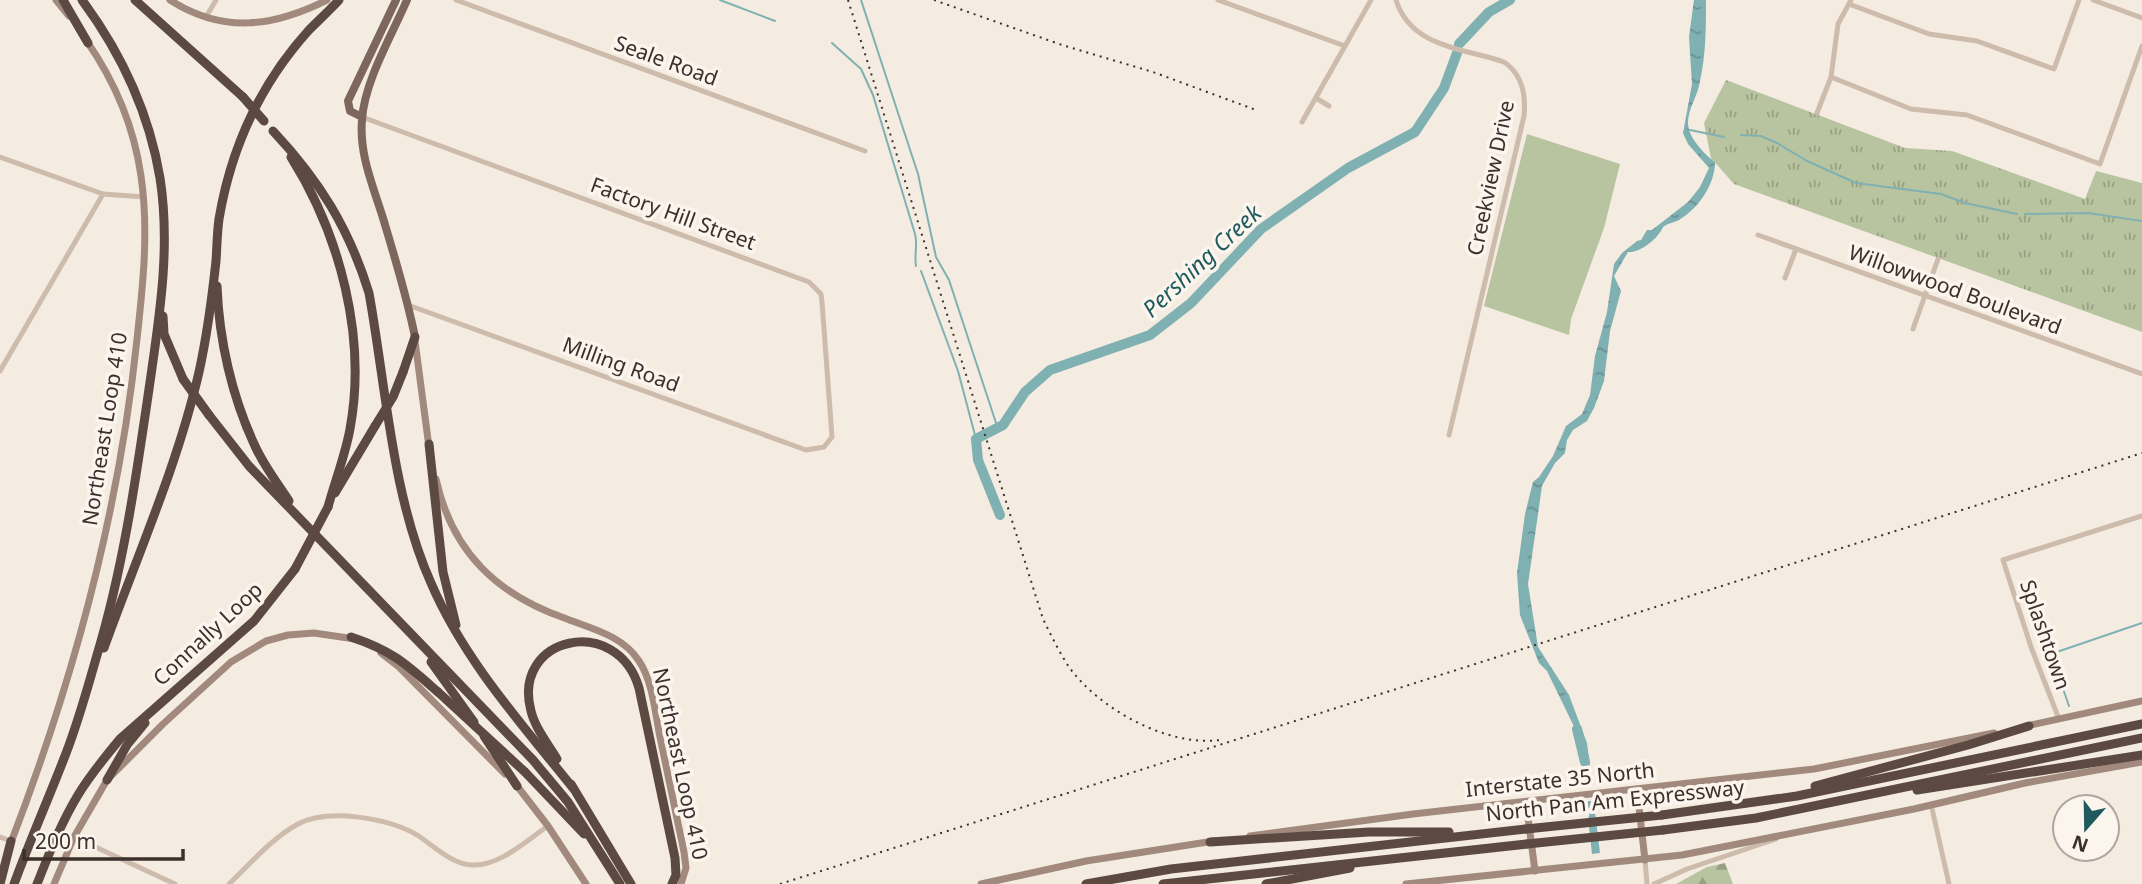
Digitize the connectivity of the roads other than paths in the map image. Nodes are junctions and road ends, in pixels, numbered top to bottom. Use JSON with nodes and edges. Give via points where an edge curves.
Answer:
{"nodes":[{"id":1,"x":56,"y":0,"type":"edge"},
{"id":2,"x":63,"y":0,"type":"edge"},
{"id":3,"x":82,"y":0,"type":"edge"},
{"id":4,"x":135,"y":0,"type":"edge"},
{"id":5,"x":170,"y":0,"type":"edge"},
{"id":6,"x":216,"y":0,"type":"edge"},
{"id":7,"x":327,"y":0,"type":"edge"},
{"id":8,"x":340,"y":0,"type":"edge"},
{"id":9,"x":396,"y":0,"type":"edge"},
{"id":10,"x":407,"y":0,"type":"edge"},
{"id":11,"x":456,"y":0,"type":"edge"},
{"id":12,"x":1218,"y":0,"type":"edge"},
{"id":13,"x":1371,"y":0,"type":"edge"},
{"id":14,"x":1396,"y":0,"type":"edge"},
{"id":15,"x":2079,"y":0,"type":"edge"},
{"id":16,"x":2093,"y":0,"type":"edge"},
{"id":17,"x":1850,"y":2,"type":"edge"},
{"id":18,"x":206,"y":17,"type":"junction"},
{"id":19,"x":2142,"y":18,"type":"edge"},
{"id":20,"x":89,"y":43,"type":"junction"},
{"id":21,"x":2142,"y":46,"type":"edge"},
{"id":22,"x":1345,"y":47,"type":"junction"},
{"id":23,"x":1831,"y":77,"type":"junction"},
{"id":24,"x":1316,"y":98,"type":"junction"},
{"id":25,"x":1329,"y":106,"type":"dead end"},
{"id":26,"x":1817,"y":113,"type":"dead end"},
{"id":27,"x":362,"y":117,"type":"junction"},
{"id":28,"x":1302,"y":122,"type":"dead end"},
{"id":29,"x":273,"y":131,"type":"junction"},
{"id":30,"x":865,"y":151,"type":"dead end"},
{"id":31,"x":0,"y":157,"type":"edge"},
{"id":32,"x":103,"y":194,"type":"junction"},
{"id":33,"x":144,"y":197,"type":"junction"},
{"id":34,"x":1758,"y":235,"type":"dead end"},
{"id":35,"x":1796,"y":249,"type":"junction"},
{"id":36,"x":1938,"y":259,"type":"dead end"},
{"id":37,"x":216,"y":263,"type":"junction"},
{"id":38,"x":1785,"y":278,"type":"dead end"},
{"id":39,"x":1924,"y":296,"type":"junction"},
{"id":40,"x":162,"y":297,"type":"junction"},
{"id":41,"x":408,"y":305,"type":"junction"},
{"id":42,"x":1913,"y":329,"type":"dead end"},
{"id":43,"x":415,"y":337,"type":"junction"},
{"id":44,"x":0,"y":371,"type":"edge"},
{"id":45,"x":2142,"y":374,"type":"edge"},
{"id":46,"x":1449,"y":435,"type":"dead end"},
{"id":47,"x":429,"y":444,"type":"junction"},
{"id":48,"x":824,"y":447,"type":"joint"},
{"id":49,"x":328,"y":507,"type":"junction"},
{"id":50,"x":2142,"y":516,"type":"edge"},
{"id":51,"x":306,"y":523,"type":"junction"},
{"id":52,"x":412,"y":635,"type":"junction"},
{"id":53,"x":351,"y":637,"type":"junction"},
{"id":54,"x":463,"y":647,"type":"junction"},
{"id":55,"x":164,"y":700,"type":"junction"},
{"id":56,"x":2142,"y":701,"type":"edge"},
{"id":57,"x":2059,"y":719,"type":"junction"},
{"id":58,"x":2142,"y":724,"type":"edge"},
{"id":59,"x":2029,"y":726,"type":"junction"},
{"id":60,"x":2142,"y":738,"type":"edge"},
{"id":61,"x":2142,"y":755,"type":"edge"},
{"id":62,"x":64,"y":759,"type":"junction"},
{"id":63,"x":2142,"y":762,"type":"edge"},
{"id":64,"x":107,"y":780,"type":"junction"},
{"id":65,"x":517,"y":786,"type":"junction"},
{"id":66,"x":573,"y":788,"type":"junction"},
{"id":67,"x":1637,"y":790,"type":"junction"},
{"id":68,"x":1870,"y":795,"type":"junction"},
{"id":69,"x":1526,"y":802,"type":"junction"},
{"id":70,"x":1755,"y":803,"type":"junction"},
{"id":71,"x":1931,"y":804,"type":"junction"},
{"id":72,"x":548,"y":826,"type":"junction"},
{"id":73,"x":1496,"y":832,"type":"junction"},
{"id":74,"x":1795,"y":833,"type":"junction"},
{"id":75,"x":0,"y":838,"type":"edge"},
{"id":76,"x":74,"y":838,"type":"junction"},
{"id":77,"x":11,"y":841,"type":"junction"},
{"id":78,"x":1210,"y":842,"type":"junction"},
{"id":79,"x":603,"y":855,"type":"junction"},
{"id":80,"x":1645,"y":860,"type":"junction"},
{"id":81,"x":1374,"y":861,"type":"junction"},
{"id":82,"x":0,"y":869,"type":"edge"},
{"id":83,"x":1535,"y":871,"type":"junction"},
{"id":84,"x":627,"y":883,"type":"edge"},
{"id":85,"x":0,"y":884,"type":"edge"},
{"id":86,"x":14,"y":884,"type":"edge"},
{"id":87,"x":37,"y":884,"type":"edge"},
{"id":88,"x":54,"y":884,"type":"edge"},
{"id":89,"x":175,"y":884,"type":"edge"},
{"id":90,"x":229,"y":884,"type":"edge"},
{"id":91,"x":586,"y":884,"type":"edge"},
{"id":92,"x":672,"y":884,"type":"edge"},
{"id":93,"x":681,"y":884,"type":"edge"},
{"id":94,"x":981,"y":884,"type":"edge"},
{"id":95,"x":1086,"y":884,"type":"edge"},
{"id":96,"x":1163,"y":884,"type":"edge"},
{"id":97,"x":1266,"y":884,"type":"edge"},
{"id":98,"x":1406,"y":884,"type":"edge"},
{"id":99,"x":1647,"y":884,"type":"edge"},
{"id":100,"x":1654,"y":884,"type":"edge"},
{"id":101,"x":1949,"y":884,"type":"edge"}],
"edges":[{"from":1,"to":20,"type":"main road","name":"Northeast Loop 410"},
{"from":2,"to":20,"type":"highway"},
{"from":3,"to":40,"type":"highway","via":[[112,43],[145,116],[160,178]]},
{"from":4,"to":29,"type":"highway","name":"Connally Loop","bridge":true,"via":[[243,97]]},
{"from":5,"to":18,"type":"main road"},
{"from":6,"to":18,"type":"street"},
{"from":7,"to":18,"type":"main road","via":[[281,20],[240,23]]},
{"from":8,"to":37,"type":"highway","via":[[285,59],[248,122],[226,185]]},
{"from":9,"to":27,"type":"main road","via":[[348,101],[349,111]]},
{"from":10,"to":27,"type":"main road"},
{"from":11,"to":30,"type":"street","name":"Seale Road"},
{"from":12,"to":22,"type":"street"},
{"from":13,"to":22,"type":"street"},
{"from":14,"to":46,"type":"street","name":"Creekview Drive","via":[[1409,24],[1422,36],[1504,62],[1513,68],[1524,93],[1524,116]]},
{"from":15,"to":17,"type":"street","via":[[2054,69],[1976,41],[1929,34]]},
{"from":16,"to":19,"type":"street"},
{"from":17,"to":23,"type":"street","via":[[1838,24]]},
{"from":20,"to":33,"type":"main road","name":"Northeast Loop 410","via":[[128,120]]},
{"from":21,"to":23,"type":"street","via":[[2100,164],[1967,115],[1911,109]]},
{"from":22,"to":24,"type":"street"},
{"from":23,"to":26,"type":"street"},
{"from":24,"to":25,"type":"street"},
{"from":24,"to":28,"type":"street"},
{"from":27,"to":41,"type":"main road","via":[[367,168]]},
{"from":27,"to":48,"type":"street","name":"Factory Hill Street","via":[[809,282],[821,294],[822,302],[833,431]]},
{"from":29,"to":49,"type":"highway","name":"Connally Loop","via":[[318,206],[347,296],[353,337],[350,429]]},
{"from":29,"to":54,"type":"highway","via":[[330,204],[361,267],[407,513],[431,583]]},
{"from":31,"to":32,"type":"street"},
{"from":32,"to":33,"type":"street"},
{"from":32,"to":44,"type":"street"},
{"from":33,"to":77,"type":"main road","name":"Northeast Loop 410","via":[[135,367],[113,501],[66,685]]},
{"from":34,"to":35,"type":"street","name":"Willowwood Boulevard"},
{"from":35,"to":38,"type":"street"},
{"from":35,"to":39,"type":"street","name":"Willowwood Boulevard"},
{"from":36,"to":39,"type":"street"},
{"from":37,"to":51,"type":"highway","via":[[222,340],[237,400],[256,448]]},
{"from":37,"to":62,"type":"highway","via":[[199,371],[182,435]]},
{"from":39,"to":42,"type":"street"},
{"from":39,"to":45,"type":"street","name":"Willowwood Boulevard"},
{"from":40,"to":51,"type":"highway","bridge":true,"via":[[164,334],[183,379],[248,467]]},
{"from":40,"to":62,"type":"highway","via":[[117,577]]},
{"from":41,"to":43,"type":"main road"},
{"from":41,"to":48,"type":"street","name":"Milling Road","via":[[806,450]]},
{"from":43,"to":47,"type":"main road","name":"Northeast Loop 410"},
{"from":43,"to":49,"type":"highway","bridge":true,"via":[[393,397]]},
{"from":47,"to":54,"type":"highway","via":[[443,572]]},
{"from":47,"to":93,"type":"main road","name":"Northeast Loop 410","via":[[446,513],[457,537],[482,569],[515,596],[606,634],[638,659],[650,688],[684,852]]},
{"from":49,"to":55,"type":"highway","name":"Connally Loop","bridge":true,"via":[[295,569],[254,621]]},
{"from":50,"to":57,"type":"street","name":"Splashtown","via":[[2003,560]]},
{"from":51,"to":52,"type":"highway"},
{"from":52,"to":65,"type":"highway"},
{"from":52,"to":79,"type":"highway","via":[[533,760]]},
{"from":53,"to":64,"type":"main road","via":[[314,633],[266,641],[232,662]]},
{"from":53,"to":65,"type":"main road","via":[[399,667]]},
{"from":53,"to":79,"type":"highway","bridge":true,"via":[[394,655],[438,692],[525,772]]},
{"from":54,"to":66,"type":"highway"},
{"from":55,"to":64,"type":"highway","via":[[127,745]]},
{"from":55,"to":87,"type":"highway","name":"Connally Loop","via":[[120,739],[78,795]]},
{"from":56,"to":57,"type":"main road","name":"Interstate 35 North"},
{"from":57,"to":59,"type":"main road","name":"Interstate 35 North"},
{"from":58,"to":70,"type":"highway","name":"North Pan Am Expressway"},
{"from":59,"to":67,"type":"main road","name":"Interstate 35 North","via":[[1814,769]]},
{"from":59,"to":70,"type":"highway"},
{"from":60,"to":68,"type":"highway","name":"North Pan Am Expressway"},
{"from":61,"to":68,"type":"highway"},
{"from":62,"to":86,"type":"highway"},
{"from":63,"to":71,"type":"main road"},
{"from":64,"to":76,"type":"main road"},
{"from":65,"to":72,"type":"main road"},
{"from":66,"to":84,"type":"highway"},
{"from":66,"to":92,"type":"highway","via":[[534,722],[529,685],[548,651],[586,641],[614,650],[635,675],[675,858]]},
{"from":67,"to":69,"type":"main road","name":"Interstate 35 North"},
{"from":67,"to":80,"type":"main road"},
{"from":68,"to":81,"type":"highway","name":"North Pan Am Expressway","bridge":true,"via":[[1756,818]]},
{"from":69,"to":78,"type":"main road","name":"Interstate 35 North"},
{"from":69,"to":83,"type":"main road"},
{"from":70,"to":73,"type":"highway","name":"North Pan Am Expressway","bridge":true},
{"from":71,"to":74,"type":"main road"},
{"from":71,"to":101,"type":"street"},
{"from":72,"to":90,"type":"street","via":[[506,854],[470,866],[414,833],[382,821],[355,817],[316,820],[299,824],[281,837]]},
{"from":72,"to":91,"type":"main road"},
{"from":73,"to":78,"type":"highway","via":[[1369,832]]},
{"from":73,"to":95,"type":"highway","name":"North Pan Am Expressway","via":[[1171,869]]},
{"from":74,"to":80,"type":"main road"},
{"from":74,"to":100,"type":"street"},
{"from":75,"to":77,"type":"street"},
{"from":76,"to":88,"type":"main road"},
{"from":76,"to":89,"type":"street"},
{"from":77,"to":82,"type":"main road","name":"Northeast Loop 410"},
{"from":77,"to":85,"type":"highway"},
{"from":78,"to":94,"type":"main road","name":"Interstate 35 North","via":[[1086,861]]},
{"from":79,"to":84,"type":"highway"},
{"from":80,"to":83,"type":"main road"},
{"from":80,"to":99,"type":"street"},
{"from":81,"to":96,"type":"highway","name":"North Pan Am Expressway"},
{"from":81,"to":97,"type":"highway"},
{"from":83,"to":98,"type":"main road"}]}
